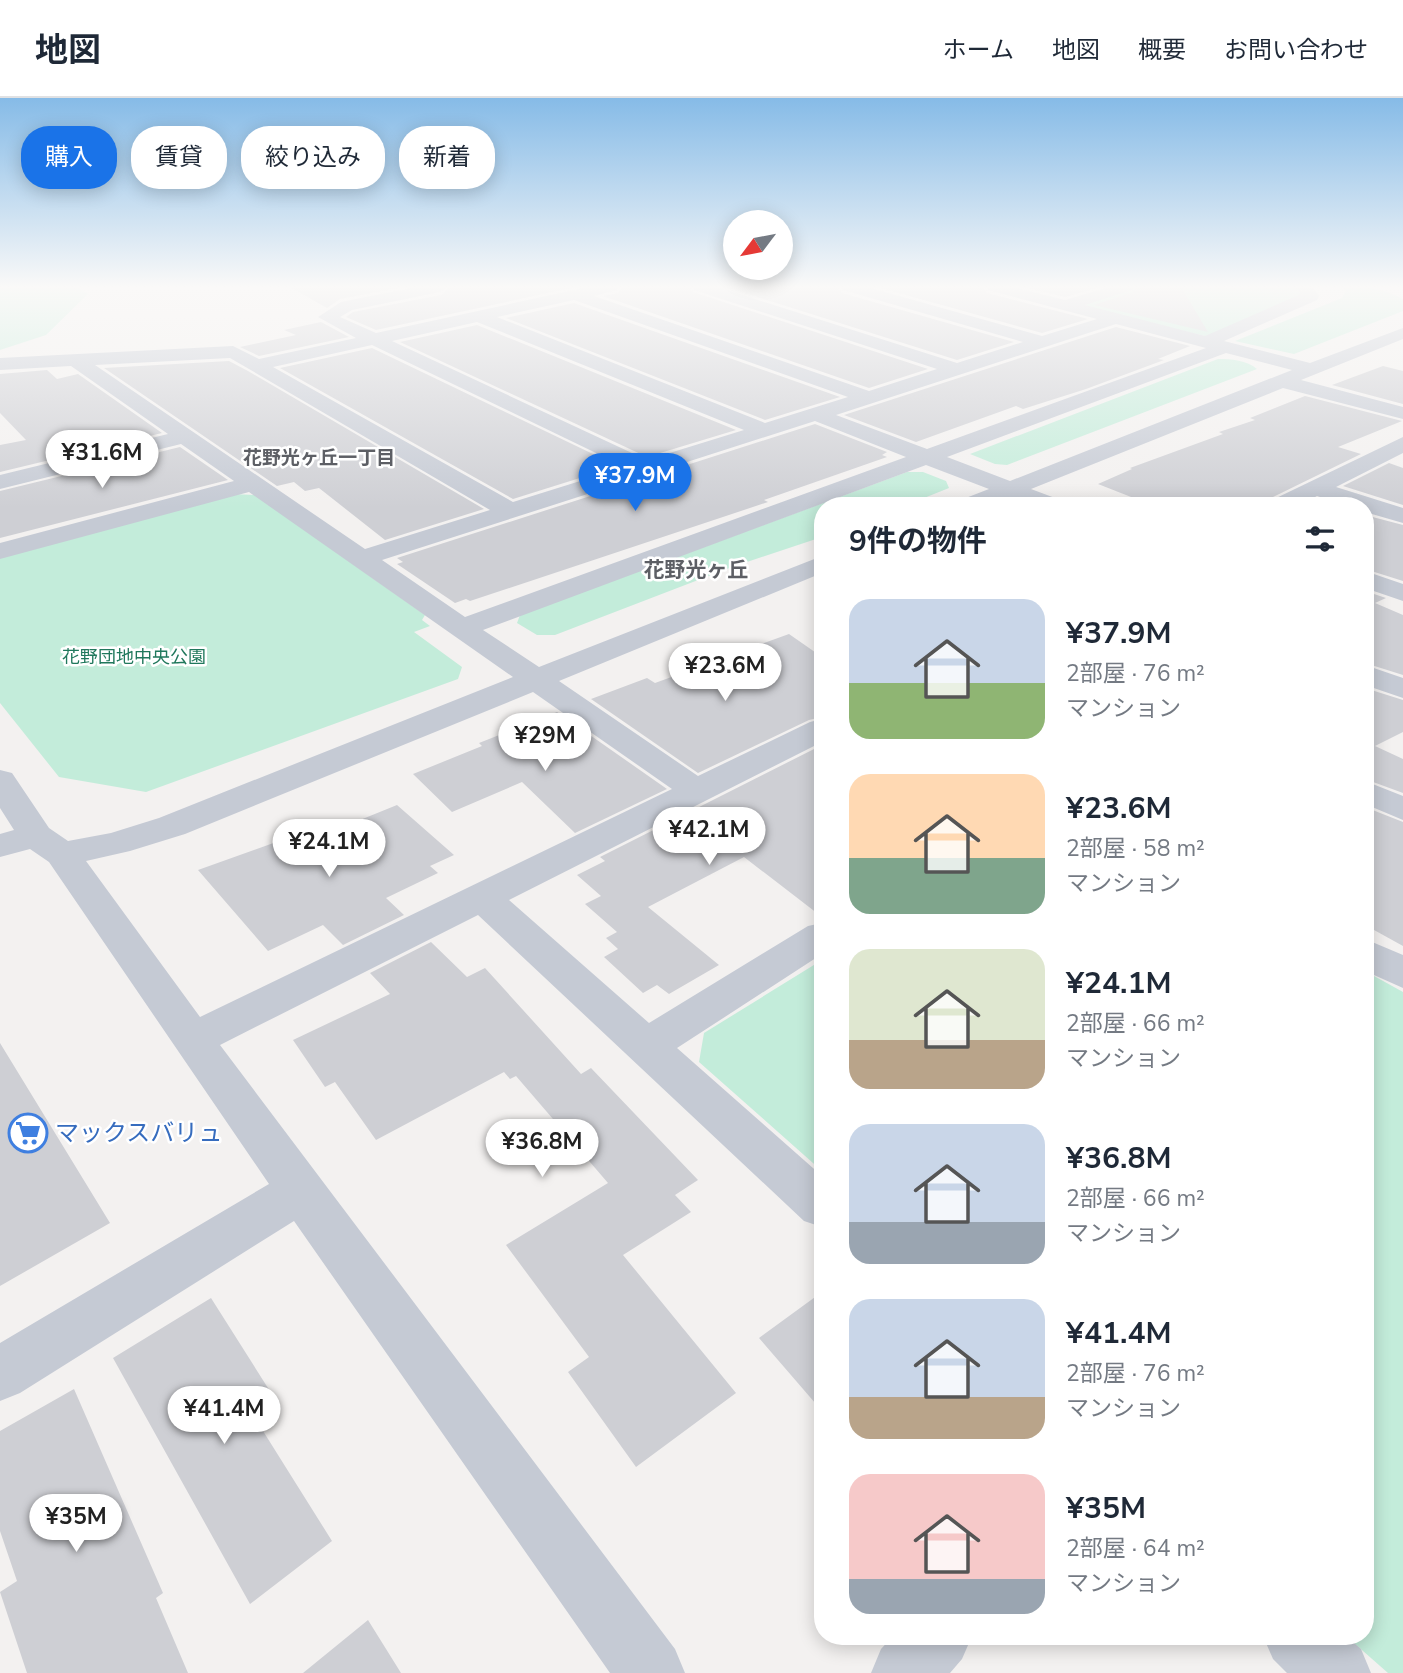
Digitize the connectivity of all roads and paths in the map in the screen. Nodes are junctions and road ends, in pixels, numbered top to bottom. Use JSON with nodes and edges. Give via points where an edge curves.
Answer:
{"nodes":[{"id":1,"x":66,"y":360,"type":"edge"},
{"id":2,"x":75,"y":360,"type":"edge"},
{"id":3,"x":248,"y":360,"type":"edge"},
{"id":4,"x":276,"y":360,"type":"edge"},
{"id":5,"x":418,"y":360,"type":"edge"},
{"id":6,"x":590,"y":360,"type":"edge"},
{"id":7,"x":763,"y":360,"type":"edge"},
{"id":8,"x":929,"y":360,"type":"edge"},
{"id":9,"x":983,"y":360,"type":"edge"},
{"id":10,"x":1176,"y":360,"type":"edge"},
{"id":11,"x":1276,"y":360,"type":"edge"},
{"id":12,"x":1331,"y":360,"type":"edge"},
{"id":13,"x":0,"y":364,"type":"edge"},
{"id":14,"x":256,"y":365,"type":"junction"},
{"id":15,"x":956,"y":369,"type":"junction"},
{"id":16,"x":1309,"y":369,"type":"junction"},
{"id":17,"x":1280,"y":380,"type":"junction"},
{"id":18,"x":867,"y":397,"type":"junction"},
{"id":19,"x":815,"y":414,"type":"junction"},
{"id":20,"x":1403,"y":414,"type":"edge"},
{"id":21,"x":763,"y":430,"type":"junction"},
{"id":22,"x":187,"y":436,"type":"junction"},
{"id":23,"x":1400,"y":448,"type":"edge"},
{"id":24,"x":926,"y":456,"type":"junction"},
{"id":25,"x":0,"y":457,"type":"edge"},
{"id":26,"x":645,"y":468,"type":"junction"},
{"id":27,"x":11,"y":480,"type":"edge"},
{"id":28,"x":254,"y":483,"type":"junction"},
{"id":29,"x":1009,"y":488,"type":"junction"},
{"id":30,"x":1315,"y":488,"type":"junction"},
{"id":31,"x":814,"y":497,"type":"edge"},
{"id":32,"x":815,"y":497,"type":"edge"},
{"id":33,"x":988,"y":497,"type":"edge"},
{"id":34,"x":1032,"y":497,"type":"edge"},
{"id":35,"x":1297,"y":497,"type":"edge"},
{"id":36,"x":1343,"y":497,"type":"edge"},
{"id":37,"x":1374,"y":507,"type":"edge"},
{"id":38,"x":510,"y":510,"type":"junction"},
{"id":39,"x":1403,"y":516,"type":"edge"},
{"id":40,"x":0,"y":551,"type":"edge"},
{"id":41,"x":363,"y":558,"type":"junction"},
{"id":42,"x":814,"y":567,"type":"edge"},
{"id":43,"x":1374,"y":582,"type":"edge"},
{"id":44,"x":1403,"y":593,"type":"edge"},
{"id":45,"x":464,"y":627,"type":"junction"},
{"id":46,"x":1374,"y":678,"type":"edge"},
{"id":47,"x":538,"y":680,"type":"junction"},
{"id":48,"x":1403,"y":690,"type":"edge"},
{"id":49,"x":814,"y":733,"type":"edge"},
{"id":50,"x":0,"y":780,"type":"edge"},
{"id":51,"x":697,"y":791,"type":"junction"},
{"id":52,"x":1374,"y":795,"type":"edge"},
{"id":53,"x":1403,"y":809,"type":"edge"},
{"id":54,"x":49,"y":845,"type":"junction"},
{"id":55,"x":0,"y":846,"type":"edge"},
{"id":56,"x":482,"y":897,"type":"junction"},
{"id":57,"x":814,"y":941,"type":"edge"},
{"id":58,"x":1374,"y":958,"type":"edge"},
{"id":59,"x":1403,"y":973,"type":"edge"},
{"id":60,"x":192,"y":1040,"type":"junction"},
{"id":61,"x":646,"y":1045,"type":"junction"},
{"id":62,"x":302,"y":1190,"type":"junction"},
{"id":63,"x":814,"y":1199,"type":"edge"},
{"id":64,"x":0,"y":1374,"type":"edge"},
{"id":65,"x":931,"y":1645,"type":"edge"},
{"id":66,"x":1306,"y":1645,"type":"edge"},
{"id":67,"x":651,"y":1673,"type":"edge"},
{"id":68,"x":905,"y":1673,"type":"edge"},
{"id":69,"x":1336,"y":1673,"type":"edge"}],
"edges":[{"from":1,"to":13,"type":"street"},
{"from":2,"to":22,"type":"street"},
{"from":3,"to":14,"type":"street"},
{"from":4,"to":14,"type":"street"},
{"from":5,"to":26,"type":"street"},
{"from":6,"to":21,"type":"street"},
{"from":7,"to":18,"type":"street"},
{"from":8,"to":15,"type":"street"},
{"from":9,"to":15,"type":"street"},
{"from":10,"to":24,"type":"street"},
{"from":11,"to":16,"type":"street"},
{"from":12,"to":16,"type":"street"},
{"from":14,"to":38,"type":"street"},
{"from":15,"to":18,"type":"street"},
{"from":16,"to":17,"type":"street"},
{"from":17,"to":20,"type":"street"},
{"from":17,"to":29,"type":"street"},
{"from":18,"to":19,"type":"street"},
{"from":19,"to":21,"type":"street"},
{"from":19,"to":24,"type":"street"},
{"from":21,"to":26,"type":"street"},
{"from":22,"to":27,"type":"street"},
{"from":22,"to":28,"type":"street"},
{"from":23,"to":30,"type":"street"},
{"from":24,"to":29,"type":"street"},
{"from":24,"to":32,"type":"street"},
{"from":25,"to":27,"type":"street"},
{"from":26,"to":38,"type":"street"},
{"from":28,"to":40,"type":"street"},
{"from":28,"to":41,"type":"street"},
{"from":29,"to":33,"type":"street"},
{"from":29,"to":34,"type":"street"},
{"from":30,"to":35,"type":"street"},
{"from":30,"to":36,"type":"street"},
{"from":31,"to":45,"type":"street"},
{"from":37,"to":39,"type":"street"},
{"from":38,"to":41,"type":"street"},
{"from":41,"to":45,"type":"street"},
{"from":42,"to":47,"type":"street"},
{"from":43,"to":44,"type":"street"},
{"from":45,"to":47,"type":"street"},
{"from":46,"to":48,"type":"street"},
{"from":47,"to":51,"type":"street"},
{"from":47,"to":54,"type":"street","via":[[172,826],[117,843]]},
{"from":49,"to":51,"type":"street"},
{"from":50,"to":54,"type":"street"},
{"from":51,"to":56,"type":"street"},
{"from":52,"to":53,"type":"street"},
{"from":54,"to":55,"type":"street"},
{"from":54,"to":60,"type":"street"},
{"from":56,"to":60,"type":"street"},
{"from":56,"to":61,"type":"street"},
{"from":57,"to":61,"type":"street"},
{"from":58,"to":59,"type":"street"},
{"from":60,"to":62,"type":"street"},
{"from":61,"to":63,"type":"street"},
{"from":62,"to":64,"type":"street"},
{"from":62,"to":67,"type":"street"},
{"from":65,"to":68,"type":"street"},
{"from":66,"to":69,"type":"street"}]}
